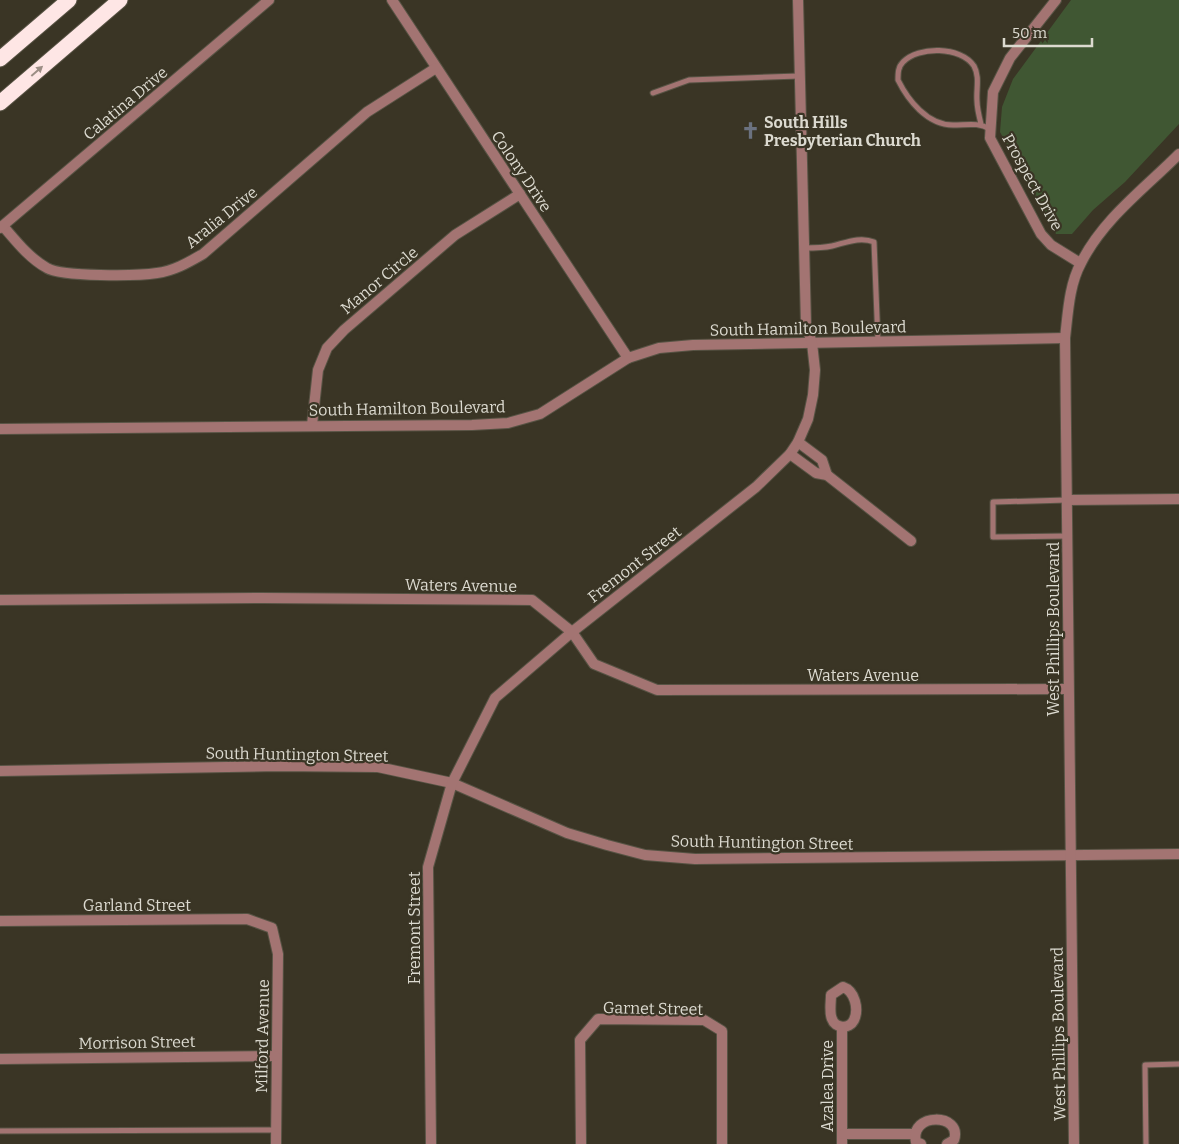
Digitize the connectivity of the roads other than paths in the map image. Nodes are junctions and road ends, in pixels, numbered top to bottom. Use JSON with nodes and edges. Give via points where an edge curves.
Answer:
{"nodes":[{"id":1,"x":69,"y":0,"type":"edge"},
{"id":2,"x":120,"y":0,"type":"edge"},
{"id":3,"x":269,"y":0,"type":"edge"},
{"id":4,"x":392,"y":0,"type":"edge"},
{"id":5,"x":798,"y":0,"type":"edge"},
{"id":6,"x":1056,"y":0,"type":"edge"},
{"id":7,"x":0,"y":58,"type":"edge"},
{"id":8,"x":436,"y":68,"type":"junction"},
{"id":9,"x":800,"y":76,"type":"junction"},
{"id":10,"x":653,"y":93,"type":"dead end"},
{"id":11,"x":0,"y":102,"type":"edge"},
{"id":12,"x":981,"y":124,"type":"junction"},
{"id":13,"x":991,"y":130,"type":"junction"},
{"id":14,"x":1179,"y":154,"type":"edge"},
{"id":15,"x":520,"y":194,"type":"junction"},
{"id":16,"x":1,"y":227,"type":"edge"},
{"id":17,"x":804,"y":248,"type":"junction"},
{"id":18,"x":1080,"y":263,"type":"junction"},
{"id":19,"x":1066,"y":338,"type":"junction"},
{"id":20,"x":878,"y":342,"type":"junction"},
{"id":21,"x":812,"y":343,"type":"junction"},
{"id":22,"x":628,"y":358,"type":"junction"},
{"id":23,"x":312,"y":425,"type":"junction"},
{"id":24,"x":0,"y":429,"type":"edge"},
{"id":25,"x":798,"y":442,"type":"junction"},
{"id":26,"x":790,"y":454,"type":"junction"},
{"id":27,"x":828,"y":475,"type":"junction"},
{"id":28,"x":1179,"y":499,"type":"edge"},
{"id":29,"x":1068,"y":500,"type":"junction"},
{"id":30,"x":1068,"y":536,"type":"junction"},
{"id":31,"x":911,"y":541,"type":"dead end"},
{"id":32,"x":0,"y":600,"type":"edge"},
{"id":33,"x":572,"y":632,"type":"junction"},
{"id":34,"x":1068,"y":689,"type":"junction"},
{"id":35,"x":0,"y":771,"type":"edge"},
{"id":36,"x":452,"y":783,"type":"junction"},
{"id":37,"x":1071,"y":854,"type":"junction"},
{"id":38,"x":1179,"y":854,"type":"edge"},
{"id":39,"x":0,"y":921,"type":"edge"},
{"id":40,"x":272,"y":928,"type":"joint"},
{"id":41,"x":842,"y":1027,"type":"dead end"},
{"id":42,"x":275,"y":1056,"type":"junction"},
{"id":43,"x":0,"y":1059,"type":"edge"},
{"id":44,"x":1179,"y":1064,"type":"edge"},
{"id":45,"x":276,"y":1130,"type":"junction"},
{"id":46,"x":0,"y":1131,"type":"edge"},
{"id":47,"x":914,"y":1134,"type":"junction"},
{"id":48,"x":843,"y":1139,"type":"edge"},
{"id":49,"x":276,"y":1144,"type":"edge"},
{"id":50,"x":431,"y":1144,"type":"edge"},
{"id":51,"x":581,"y":1144,"type":"edge"},
{"id":52,"x":722,"y":1144,"type":"edge"},
{"id":53,"x":921,"y":1144,"type":"edge"},
{"id":54,"x":947,"y":1144,"type":"edge"},
{"id":55,"x":1074,"y":1144,"type":"edge"},
{"id":56,"x":1146,"y":1144,"type":"edge"}],
"edges":[{"from":1,"to":7,"type":"highway"},
{"from":11,"to":2,"type":"highway","one_way":true},
{"from":3,"to":16,"type":"street","name":"Calatina Drive"},
{"from":4,"to":8,"type":"street","name":"Colony Drive"},
{"from":5,"to":9,"type":"street","name":"Fremont Street"},
{"from":6,"to":13,"type":"street","name":"Prospect Drive","via":[[1006,67],[993,92]]},
{"from":8,"to":15,"type":"street","name":"Colony Drive"},
{"from":8,"to":16,"type":"street","name":"Aralia Drive","via":[[367,112],[203,254],[181,266],[158,273],[66,274],[48,269]]},
{"from":9,"to":10,"type":"lane","via":[[689,80]]},
{"from":9,"to":17,"type":"street","name":"Fremont Street"},
{"from":12,"to":12,"type":"lane","via":[[950,125],[931,119],[911,100],[898,80],[901,63],[908,58],[944,50],[955,51],[965,58],[977,73],[976,102]]},
{"from":12,"to":13,"type":"lane"},
{"from":13,"to":18,"type":"street","name":"Prospect Drive","via":[[990,138],[1041,234],[1051,245]]},
{"from":14,"to":18,"type":"street","name":"West Phillips Boulevard","via":[[1109,220]]},
{"from":15,"to":22,"type":"street","name":"Colony Drive"},
{"from":15,"to":23,"type":"street","name":"Manor Circle","via":[[455,235],[327,348],[318,370]]},
{"from":17,"to":20,"type":"lane","via":[[828,247],[846,241],[874,242]]},
{"from":17,"to":21,"type":"street","name":"Fremont Street","via":[[806,325]]},
{"from":18,"to":19,"type":"street","name":"West Phillips Boulevard","via":[[1069,300]]},
{"from":19,"to":20,"type":"street","name":"South Hamilton Boulevard"},
{"from":19,"to":29,"type":"street","name":"West Phillips Boulevard"},
{"from":20,"to":21,"type":"street","name":"South Hamilton Boulevard"},
{"from":21,"to":22,"type":"street","name":"South Hamilton Boulevard","via":[[693,345],[659,348]]},
{"from":21,"to":25,"type":"street","name":"Fremont Street","via":[[814,395]]},
{"from":22,"to":23,"type":"street","name":"South Hamilton Boulevard","via":[[540,414],[508,422]]},
{"from":23,"to":24,"type":"street","name":"South Hamilton Boulevard"},
{"from":25,"to":26,"type":"street","name":"Fremont Street"},
{"from":25,"to":27,"type":"street","via":[[822,460]]},
{"from":26,"to":27,"type":"street","via":[[816,473]]},
{"from":26,"to":33,"type":"street","name":"Fremont Street","via":[[756,488]]},
{"from":27,"to":31,"type":"street"},
{"from":28,"to":29,"type":"street"},
{"from":29,"to":30,"type":"street","name":"West Phillips Boulevard"},
{"from":29,"to":30,"type":"lane","via":[[993,502],[993,537]]},
{"from":30,"to":34,"type":"street","name":"West Phillips Boulevard"},
{"from":32,"to":33,"type":"street","name":"Waters Avenue","via":[[532,600]]},
{"from":33,"to":34,"type":"street","name":"Waters Avenue","via":[[594,664],[657,690]]},
{"from":33,"to":36,"type":"street","name":"Fremont Street","via":[[495,698]]},
{"from":34,"to":37,"type":"street","name":"West Phillips Boulevard"},
{"from":35,"to":36,"type":"street","name":"South Huntington Street","via":[[378,767]]},
{"from":36,"to":37,"type":"street","name":"South Huntington Street","via":[[566,833],[645,854],[761,860]]},
{"from":36,"to":50,"type":"street","name":"Fremont Street","via":[[428,867]]},
{"from":37,"to":38,"type":"street","name":"South Huntington Street"},
{"from":37,"to":55,"type":"street","name":"West Phillips Boulevard"},
{"from":39,"to":40,"type":"street","name":"Garland Street","via":[[248,919]]},
{"from":40,"to":42,"type":"street","name":"Milford Avenue","via":[[278,954]]},
{"from":41,"to":48,"type":"street","name":"Azalea Drive"},
{"from":42,"to":43,"type":"street","name":"Morrison Street"},
{"from":42,"to":45,"type":"street","name":"Milford Avenue"},
{"from":44,"to":56,"type":"lane","via":[[1145,1065]]},
{"from":45,"to":46,"type":"lane"},
{"from":45,"to":49,"type":"street","name":"Milford Avenue"},
{"from":47,"to":48,"type":"street"},
{"from":47,"to":53,"type":"street","via":[[916,1142]]},
{"from":47,"to":54,"type":"street","via":[[916,1127],[923,1122],[947,1121],[954,1126],[956,1133],[954,1140]]},
{"from":51,"to":52,"type":"street","name":"Garnet Street","via":[[580,1040],[598,1020],[704,1020],[722,1031]]}]}
